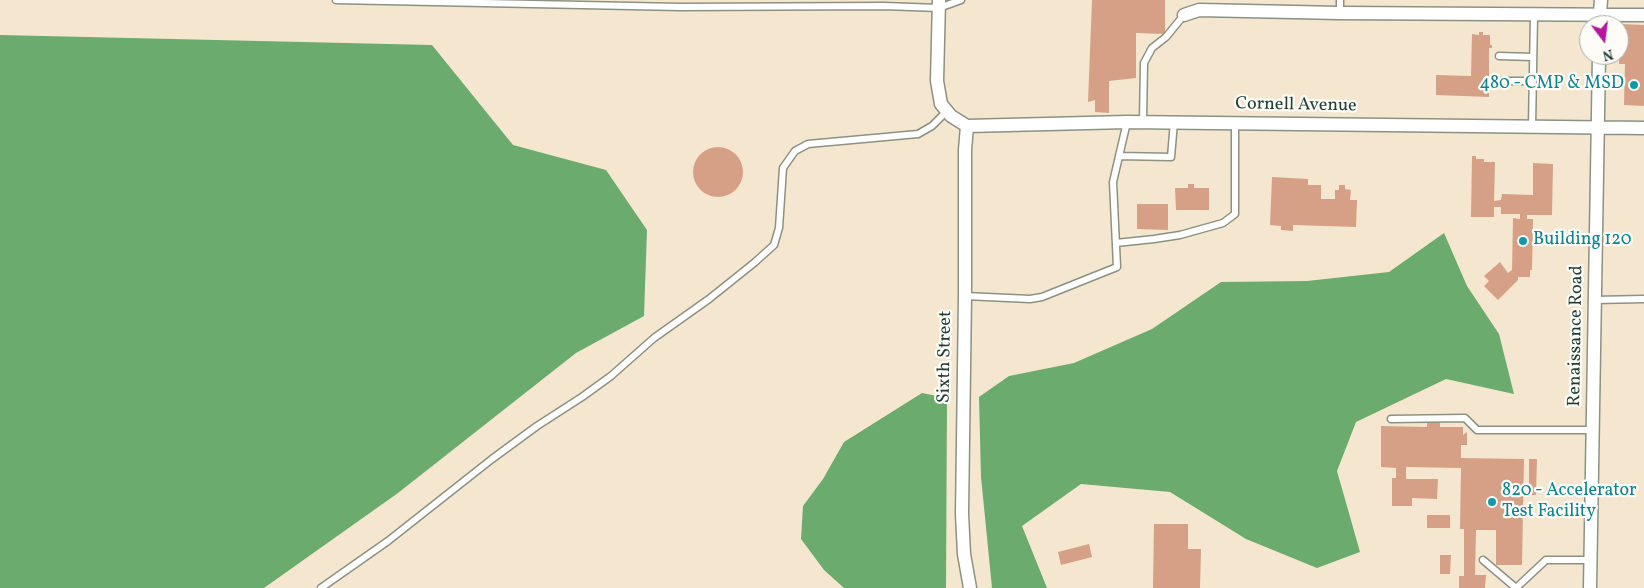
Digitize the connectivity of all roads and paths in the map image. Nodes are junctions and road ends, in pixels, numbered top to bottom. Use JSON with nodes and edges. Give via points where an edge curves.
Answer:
{"nodes":[{"id":1,"x":336,"y":0,"type":"edge"},
{"id":2,"x":962,"y":0,"type":"edge"},
{"id":3,"x":1600,"y":0,"type":"edge"},
{"id":4,"x":646,"y":3,"type":"edge"},
{"id":5,"x":939,"y":4,"type":"edge"},
{"id":6,"x":1340,"y":6,"type":"edge"},
{"id":7,"x":1184,"y":15,"type":"joint"},
{"id":8,"x":1534,"y":15,"type":"junction"},
{"id":9,"x":1599,"y":15,"type":"edge"},
{"id":10,"x":1644,"y":15,"type":"edge"},
{"id":11,"x":1629,"y":17,"type":"edge"},
{"id":12,"x":1579,"y":18,"type":"edge"},
{"id":13,"x":1499,"y":56,"type":"dead end"},
{"id":14,"x":1533,"y":56,"type":"junction"},
{"id":15,"x":1599,"y":65,"type":"edge"},
{"id":16,"x":1498,"y":81,"type":"dead end"},
{"id":17,"x":1533,"y":81,"type":"junction"},
{"id":18,"x":949,"y":114,"type":"junction"},
{"id":19,"x":1128,"y":122,"type":"junction"},
{"id":20,"x":1143,"y":122,"type":"junction"},
{"id":21,"x":1174,"y":122,"type":"junction"},
{"id":22,"x":1235,"y":122,"type":"junction"},
{"id":23,"x":967,"y":126,"type":"junction"},
{"id":24,"x":1532,"y":127,"type":"junction"},
{"id":25,"x":1598,"y":127,"type":"junction"},
{"id":26,"x":1644,"y":128,"type":"edge"},
{"id":27,"x":1119,"y":156,"type":"junction"},
{"id":28,"x":1116,"y":243,"type":"junction"},
{"id":29,"x":965,"y":296,"type":"junction"},
{"id":30,"x":1644,"y":299,"type":"edge"},
{"id":31,"x":1595,"y":300,"type":"junction"},
{"id":32,"x":1391,"y":419,"type":"dead end"},
{"id":33,"x":1593,"y":430,"type":"junction"},
{"id":34,"x":1482,"y":560,"type":"dead end"},
{"id":35,"x":1591,"y":560,"type":"junction"},
{"id":36,"x":322,"y":588,"type":"edge"},
{"id":37,"x":970,"y":588,"type":"edge"},
{"id":38,"x":1516,"y":588,"type":"edge"},
{"id":39,"x":1590,"y":588,"type":"edge"}],
"edges":[{"from":1,"to":4,"type":"lane"},
{"from":2,"to":5,"type":"lane"},
{"from":3,"to":9,"type":"street"},
{"from":4,"to":5,"type":"lane"},
{"from":5,"to":18,"type":"street","via":[[936,81],[941,104]]},
{"from":6,"to":7,"type":"street","via":[[1199,10]]},
{"from":6,"to":8,"type":"street"},
{"from":7,"to":20,"type":"lane","via":[[1152,48],[1144,63]]},
{"from":8,"to":12,"type":"street"},
{"from":8,"to":14,"type":"lane"},
{"from":10,"to":11,"type":"street"},
{"from":13,"to":14,"type":"lane"},
{"from":14,"to":17,"type":"lane"},
{"from":15,"to":25,"type":"street","name":"Renaissance Road"},
{"from":16,"to":17,"type":"lane"},
{"from":17,"to":24,"type":"lane"},
{"from":18,"to":23,"type":"street"},
{"from":18,"to":36,"type":"lane","via":[[918,134],[808,144],[795,151],[783,168],[779,228],[774,245],[709,299],[654,338],[611,376],[492,459]]},
{"from":19,"to":20,"type":"street","name":"Cornell Avenue"},
{"from":19,"to":23,"type":"street","name":"Cornell Avenue"},
{"from":19,"to":27,"type":"lane"},
{"from":20,"to":21,"type":"street","name":"Cornell Avenue"},
{"from":21,"to":22,"type":"street","name":"Cornell Avenue"},
{"from":21,"to":27,"type":"lane","via":[[1171,157]]},
{"from":22,"to":24,"type":"street","name":"Cornell Avenue"},
{"from":22,"to":28,"type":"lane","via":[[1235,214],[1223,223],[1180,235]]},
{"from":23,"to":29,"type":"street","name":"Sixth Street"},
{"from":24,"to":25,"type":"street","name":"Cornell Avenue"},
{"from":25,"to":26,"type":"street","name":"Cornell Avenue"},
{"from":25,"to":31,"type":"street","name":"Renaissance Road"},
{"from":27,"to":28,"type":"lane","via":[[1113,182]]},
{"from":28,"to":29,"type":"lane","via":[[1117,267],[1042,296],[1030,299]]},
{"from":29,"to":37,"type":"street","name":"Sixth Street","via":[[962,514]]},
{"from":30,"to":31,"type":"lane"},
{"from":31,"to":33,"type":"street","name":"Renaissance Road"},
{"from":32,"to":33,"type":"lane","via":[[1465,418],[1477,430]]},
{"from":33,"to":35,"type":"street","name":"Renaissance Road"},
{"from":34,"to":38,"type":"lane"},
{"from":35,"to":38,"type":"lane","via":[[1546,560]]},
{"from":35,"to":39,"type":"street","name":"Renaissance Road"}]}
